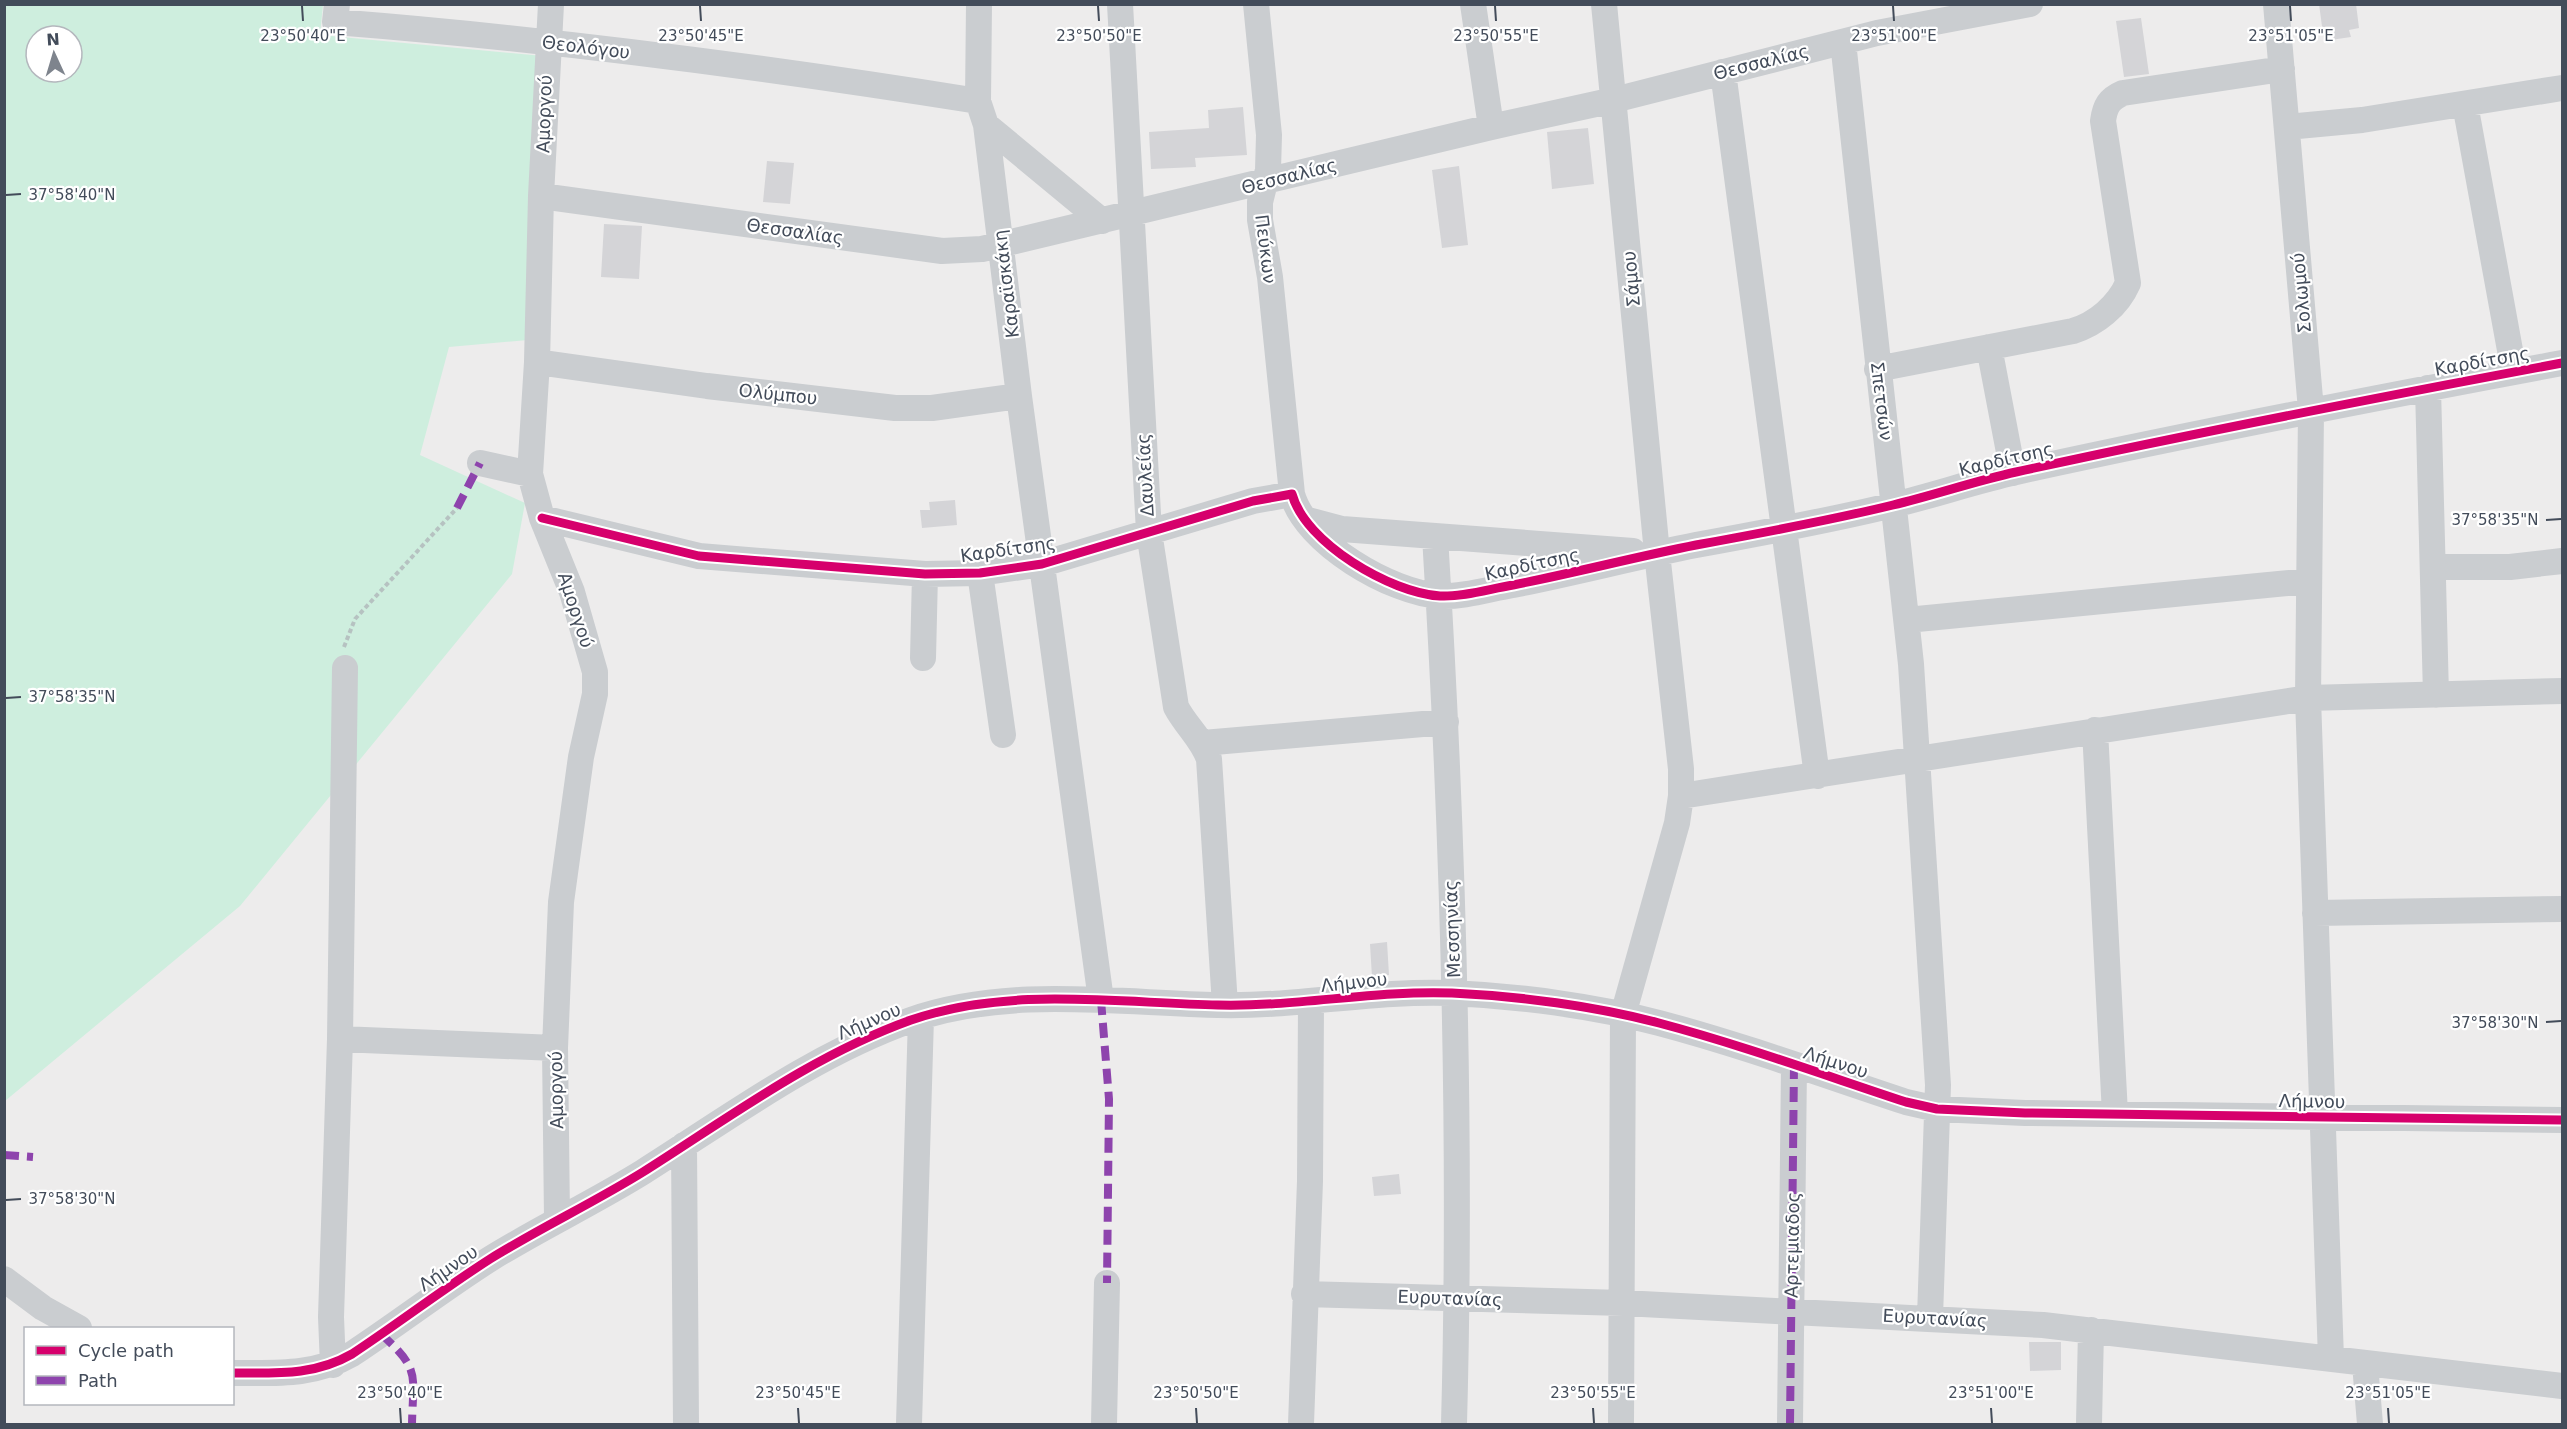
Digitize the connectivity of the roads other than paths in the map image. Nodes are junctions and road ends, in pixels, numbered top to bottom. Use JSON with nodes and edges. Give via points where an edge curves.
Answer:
{"nodes":[{"id":1,"x":551,"y":4,"type":"edge"},
{"id":2,"x":979,"y":4,"type":"edge"},
{"id":3,"x":1120,"y":4,"type":"edge"},
{"id":4,"x":1256,"y":4,"type":"edge"},
{"id":5,"x":1473,"y":4,"type":"edge"},
{"id":6,"x":1604,"y":4,"type":"edge"},
{"id":7,"x":2030,"y":4,"type":"edge"},
{"id":8,"x":2276,"y":4,"type":"edge"},
{"id":9,"x":336,"y":13,"type":"edge"},
{"id":10,"x":1908,"y":15,"type":"edge"},
{"id":11,"x":547,"y":42,"type":"junction"},
{"id":12,"x":1843,"y":42,"type":"junction"},
{"id":13,"x":2282,"y":69,"type":"junction"},
{"id":14,"x":1723,"y":72,"type":"junction"},
{"id":15,"x":2562,"y":88,"type":"edge"},
{"id":16,"x":1614,"y":100,"type":"junction"},
{"id":17,"x":2465,"y":104,"type":"junction"},
{"id":18,"x":982,"y":113,"type":"junction"},
{"id":19,"x":1491,"y":127,"type":"junction"},
{"id":20,"x":2287,"y":127,"type":"junction"},
{"id":21,"x":1266,"y":182,"type":"junction"},
{"id":22,"x":541,"y":196,"type":"junction"},
{"id":23,"x":1130,"y":214,"type":"junction"},
{"id":24,"x":1102,"y":221,"type":"junction"},
{"id":25,"x":1002,"y":244,"type":"junction"},
{"id":26,"x":1989,"y":347,"type":"junction"},
{"id":27,"x":537,"y":362,"type":"junction"},
{"id":28,"x":2562,"y":363,"type":"edge"},
{"id":29,"x":1877,"y":369,"type":"junction"},
{"id":30,"x":2514,"y":372,"type":"junction"},
{"id":31,"x":2427,"y":388,"type":"junction"},
{"id":32,"x":1019,"y":396,"type":"junction"},
{"id":33,"x":2311,"y":410,"type":"junction"},
{"id":34,"x":480,"y":463,"type":"dead end"},
{"id":35,"x":2013,"y":473,"type":"junction"},
{"id":36,"x":530,"y":474,"type":"junction"},
{"id":37,"x":1292,"y":494,"type":"junction"},
{"id":38,"x":1895,"y":504,"type":"junction"},
{"id":39,"x":542,"y":518,"type":"junction"},
{"id":40,"x":1306,"y":520,"type":"junction"},
{"id":41,"x":1784,"y":528,"type":"junction"},
{"id":42,"x":1149,"y":532,"type":"junction"},
{"id":43,"x":1435,"y":536,"type":"junction"},
{"id":44,"x":1657,"y":553,"type":"junction"},
{"id":45,"x":2562,"y":561,"type":"edge"},
{"id":46,"x":1042,"y":564,"type":"junction"},
{"id":47,"x":2433,"y":567,"type":"junction"},
{"id":48,"x":980,"y":573,"type":"junction"},
{"id":49,"x":925,"y":574,"type":"junction"},
{"id":50,"x":2309,"y":581,"type":"junction"},
{"id":51,"x":1438,"y":596,"type":"junction"},
{"id":52,"x":1907,"y":620,"type":"junction"},
{"id":53,"x":923,"y":658,"type":"dead end"},
{"id":54,"x":345,"y":669,"type":"road end"},
{"id":55,"x":2562,"y":690,"type":"edge"},
{"id":56,"x":2436,"y":695,"type":"junction"},
{"id":57,"x":2307,"y":698,"type":"junction"},
{"id":58,"x":1446,"y":722,"type":"junction"},
{"id":59,"x":2095,"y":730,"type":"junction"},
{"id":60,"x":1003,"y":735,"type":"dead end"},
{"id":61,"x":1203,"y":743,"type":"junction"},
{"id":62,"x":1917,"y":760,"type":"junction"},
{"id":63,"x":1817,"y":776,"type":"junction"},
{"id":64,"x":1681,"y":796,"type":"junction"},
{"id":65,"x":2562,"y":909,"type":"edge"},
{"id":66,"x":2315,"y":913,"type":"junction"},
{"id":67,"x":1454,"y":993,"type":"junction"},
{"id":68,"x":1101,"y":1000,"type":"junction"},
{"id":69,"x":1311,"y":1003,"type":"junction"},
{"id":70,"x":1225,"y":1005,"type":"junction"},
{"id":71,"x":1623,"y":1015,"type":"junction"},
{"id":72,"x":921,"y":1017,"type":"junction"},
{"id":73,"x":340,"y":1039,"type":"junction"},
{"id":74,"x":555,"y":1048,"type":"junction"},
{"id":75,"x":1794,"y":1065,"type":"junction"},
{"id":76,"x":1937,"y":1109,"type":"junction"},
{"id":77,"x":2115,"y":1114,"type":"junction"},
{"id":78,"x":2321,"y":1118,"type":"junction"},
{"id":79,"x":2562,"y":1120,"type":"edge"},
{"id":80,"x":684,"y":1145,"type":"junction"},
{"id":81,"x":557,"y":1218,"type":"junction"},
{"id":82,"x":4,"y":1279,"type":"edge"},
{"id":83,"x":1107,"y":1284,"type":"dead end"},
{"id":84,"x":1304,"y":1294,"type":"junction"},
{"id":85,"x":1457,"y":1298,"type":"junction"},
{"id":86,"x":1623,"y":1304,"type":"junction"},
{"id":87,"x":1791,"y":1311,"type":"junction"},
{"id":88,"x":1930,"y":1317,"type":"junction"},
{"id":89,"x":76,"y":1327,"type":"edge"},
{"id":90,"x":2091,"y":1330,"type":"junction"},
{"id":91,"x":2331,"y":1359,"type":"junction"},
{"id":92,"x":2365,"y":1364,"type":"junction"},
{"id":93,"x":333,"y":1365,"type":"junction"},
{"id":94,"x":234,"y":1372,"type":"edge"},
{"id":95,"x":2562,"y":1386,"type":"edge"},
{"id":96,"x":686,"y":1425,"type":"edge"},
{"id":97,"x":909,"y":1425,"type":"edge"},
{"id":98,"x":1104,"y":1425,"type":"edge"},
{"id":99,"x":1301,"y":1425,"type":"edge"},
{"id":100,"x":1454,"y":1425,"type":"edge"},
{"id":101,"x":1621,"y":1425,"type":"edge"},
{"id":102,"x":1790,"y":1425,"type":"edge"},
{"id":103,"x":2089,"y":1425,"type":"edge"},
{"id":104,"x":2370,"y":1425,"type":"edge"}],
"edges":[{"from":1,"to":11,"type":"street","name":"Αμοργού"},
{"from":2,"to":18,"type":"street","name":"Καραϊσκάκη"},
{"from":3,"to":23,"type":"street","name":"Δαυλείας"},
{"from":4,"to":21,"type":"street","name":"Πεύκων","via":[[1269,135]]},
{"from":5,"to":19,"type":"street"},
{"from":6,"to":16,"type":"street","name":"Σάμου"},
{"from":7,"to":10,"type":"street","name":"Θεσσαλίας"},
{"from":8,"to":13,"type":"street","name":"Σολωμού"},
{"from":9,"to":11,"type":"street","name":"Θεολόγου"},
{"from":10,"to":12,"type":"street","name":"Θεσσαλίας"},
{"from":11,"to":18,"type":"street","name":"Θεολόγου","via":[[800,72]]},
{"from":11,"to":22,"type":"street","name":"Αμοργού"},
{"from":12,"to":14,"type":"street","name":"Θεσσαλίας"},
{"from":12,"to":29,"type":"street","name":"Σπετσών"},
{"from":13,"to":20,"type":"street","name":"Σολωμού"},
{"from":13,"to":26,"type":"street","via":[[2123,93],[2112,98],[2104,108],[2103,121],[2128,283],[2122,295],[2087,327]]},
{"from":14,"to":16,"type":"street","name":"Θεσσαλίας"},
{"from":14,"to":41,"type":"street"},
{"from":15,"to":17,"type":"street"},
{"from":16,"to":19,"type":"street","name":"Θεσσαλίας"},
{"from":16,"to":44,"type":"street","name":"Σάμου"},
{"from":17,"to":20,"type":"street"},
{"from":17,"to":30,"type":"street"},
{"from":18,"to":24,"type":"street"},
{"from":18,"to":25,"type":"street","name":"Καραϊσκάκη"},
{"from":19,"to":21,"type":"street","name":"Θεσσαλίας"},
{"from":20,"to":33,"type":"street","name":"Σολωμού"},
{"from":21,"to":23,"type":"street","name":"Θεσσαλίας"},
{"from":21,"to":37,"type":"street","name":"Πεύκων","via":[[1260,220],[1270,277]]},
{"from":22,"to":25,"type":"street","name":"Θεσσαλίας","via":[[942,251]]},
{"from":22,"to":27,"type":"street","name":"Αμοργού"},
{"from":23,"to":24,"type":"street","name":"Θεσσαλίας"},
{"from":23,"to":42,"type":"street","name":"Δαυλείας"},
{"from":24,"to":25,"type":"street","name":"Θεσσαλίας"},
{"from":25,"to":32,"type":"street","name":"Καραϊσκάκη"},
{"from":26,"to":29,"type":"street"},
{"from":26,"to":35,"type":"street"},
{"from":27,"to":32,"type":"street","name":"Ολύμπου","via":[[895,408],[932,408]]},
{"from":27,"to":36,"type":"street","name":"Αμοργού"},
{"from":28,"to":30,"type":"street","name":"Καρδίτσης"},
{"from":29,"to":38,"type":"street","name":"Σπετσών"},
{"from":30,"to":31,"type":"street","name":"Καρδίτσης"},
{"from":31,"to":33,"type":"street","name":"Καρδίτσης"},
{"from":31,"to":47,"type":"street"},
{"from":32,"to":46,"type":"street","name":"Καραϊσκάκη"},
{"from":33,"to":35,"type":"street","name":"Καρδίτσης"},
{"from":33,"to":50,"type":"street","name":"Σολωμού"},
{"from":34,"to":36,"type":"street"},
{"from":35,"to":38,"type":"street","name":"Καρδίτσης"},
{"from":36,"to":39,"type":"street","name":"Αμοργού"},
{"from":37,"to":40,"type":"street","name":"Καρδίτσης"},
{"from":37,"to":42,"type":"street","name":"Καρδίτσης","via":[[1253,501]]},
{"from":38,"to":41,"type":"street","name":"Καρδίτσης"},
{"from":38,"to":52,"type":"street","name":"Σπετσών"},
{"from":39,"to":49,"type":"street","name":"Καρδίτσης","via":[[699,556]]},
{"from":39,"to":74,"type":"street","name":"Αμοργού","via":[[572,592],[595,672],[595,694],[561,902]]},
{"from":40,"to":43,"type":"street","via":[[1342,529]]},
{"from":40,"to":51,"type":"street","name":"Καρδίτσης","via":[[1366,572],[1402,588]]},
{"from":41,"to":44,"type":"street","name":"Καρδίτσης"},
{"from":41,"to":63,"type":"street"},
{"from":42,"to":46,"type":"street","name":"Καρδίτσης"},
{"from":42,"to":61,"type":"street","name":"Δαυλείας","via":[[1176,707],[1187,728]]},
{"from":43,"to":44,"type":"street"},
{"from":43,"to":51,"type":"street","name":"Μεσσηνίας"},
{"from":44,"to":51,"type":"street","name":"Καρδίτσης","via":[[1543,579]]},
{"from":44,"to":64,"type":"street","name":"Σάμου"},
{"from":45,"to":47,"type":"street","via":[[2510,567]]},
{"from":46,"to":48,"type":"street","name":"Καρδίτσης"},
{"from":46,"to":68,"type":"street","name":"Καραϊσκάκη"},
{"from":47,"to":56,"type":"street"},
{"from":48,"to":49,"type":"street","name":"Καρδίτσης"},
{"from":48,"to":60,"type":"street"},
{"from":49,"to":53,"type":"street"},
{"from":50,"to":52,"type":"street"},
{"from":50,"to":57,"type":"street","name":"Σολωμού"},
{"from":51,"to":58,"type":"street","name":"Μεσσηνίας"},
{"from":52,"to":62,"type":"street","name":"Σπετσών"},
{"from":54,"to":73,"type":"street"},
{"from":55,"to":56,"type":"street"},
{"from":56,"to":57,"type":"street"},
{"from":57,"to":59,"type":"street"},
{"from":57,"to":66,"type":"street","name":"Σολωμού"},
{"from":58,"to":61,"type":"street"},
{"from":58,"to":67,"type":"street","name":"Μεσσηνίας"},
{"from":59,"to":62,"type":"street"},
{"from":59,"to":77,"type":"street"},
{"from":61,"to":70,"type":"street","name":"Δαυλείας","via":[[1211,780]]},
{"from":62,"to":63,"type":"street"},
{"from":62,"to":76,"type":"street","name":"Σπετσών"},
{"from":63,"to":64,"type":"street"},
{"from":64,"to":71,"type":"street","name":"Σάμου","via":[[1677,823]]},
{"from":65,"to":66,"type":"street"},
{"from":66,"to":78,"type":"street","name":"Σολωμού"},
{"from":67,"to":69,"type":"street","name":"Λήμνου","via":[[1407,993]]},
{"from":67,"to":71,"type":"street","name":"Λήμνου"},
{"from":67,"to":85,"type":"street","name":"Μεσσηνίας"},
{"from":68,"to":70,"type":"street","name":"Λήμνου"},
{"from":68,"to":72,"type":"street","name":"Λήμνου","via":[[970,1005]]},
{"from":69,"to":70,"type":"street","name":"Λήμνου"},
{"from":69,"to":84,"type":"street","via":[[1311,1181]]},
{"from":71,"to":75,"type":"street","name":"Λήμνου"},
{"from":71,"to":86,"type":"street","name":"Σάμου"},
{"from":72,"to":80,"type":"street","name":"Λήμνου","via":[[832,1054],[765,1091]]},
{"from":72,"to":97,"type":"street"},
{"from":73,"to":74,"type":"street"},
{"from":73,"to":93,"type":"street"},
{"from":74,"to":81,"type":"street","name":"Αμοργού"},
{"from":75,"to":76,"type":"street","name":"Λήμνου"},
{"from":75,"to":87,"type":"street","name":"Αρτεμιαδος"},
{"from":76,"to":77,"type":"street","name":"Λήμνου"},
{"from":76,"to":88,"type":"street","name":"Σπετσών"},
{"from":77,"to":78,"type":"street","name":"Λήμνου"},
{"from":78,"to":79,"type":"street","name":"Λήμνου"},
{"from":78,"to":91,"type":"street","name":"Σολωμού"},
{"from":80,"to":81,"type":"street","name":"Λήμνου","via":[[639,1175]]},
{"from":80,"to":96,"type":"street"},
{"from":81,"to":93,"type":"street","name":"Λήμνου"},
{"from":82,"to":89,"type":"street"},
{"from":83,"to":98,"type":"street"},
{"from":84,"to":85,"type":"street","name":"Ευρυτανίας"},
{"from":84,"to":99,"type":"street"},
{"from":85,"to":86,"type":"street","name":"Ευρυτανίας"},
{"from":85,"to":100,"type":"street","name":"Μεσσηνίας"},
{"from":86,"to":87,"type":"street","name":"Ευρυτανίας"},
{"from":86,"to":101,"type":"street","name":"Σάμου"},
{"from":87,"to":88,"type":"street","name":"Ευρυτανίας"},
{"from":87,"to":102,"type":"street","name":"Αρτεμιαδος"},
{"from":88,"to":90,"type":"street","name":"Ευρυτανίας"},
{"from":90,"to":91,"type":"street","name":"Ευρυτανίας"},
{"from":90,"to":103,"type":"street"},
{"from":91,"to":92,"type":"street","name":"Ευρυτανίας"},
{"from":92,"to":95,"type":"street","name":"Ευρυτανίας"},
{"from":92,"to":104,"type":"street"},
{"from":93,"to":94,"type":"street","name":"Λήμνου","via":[[309,1371]]}]}
